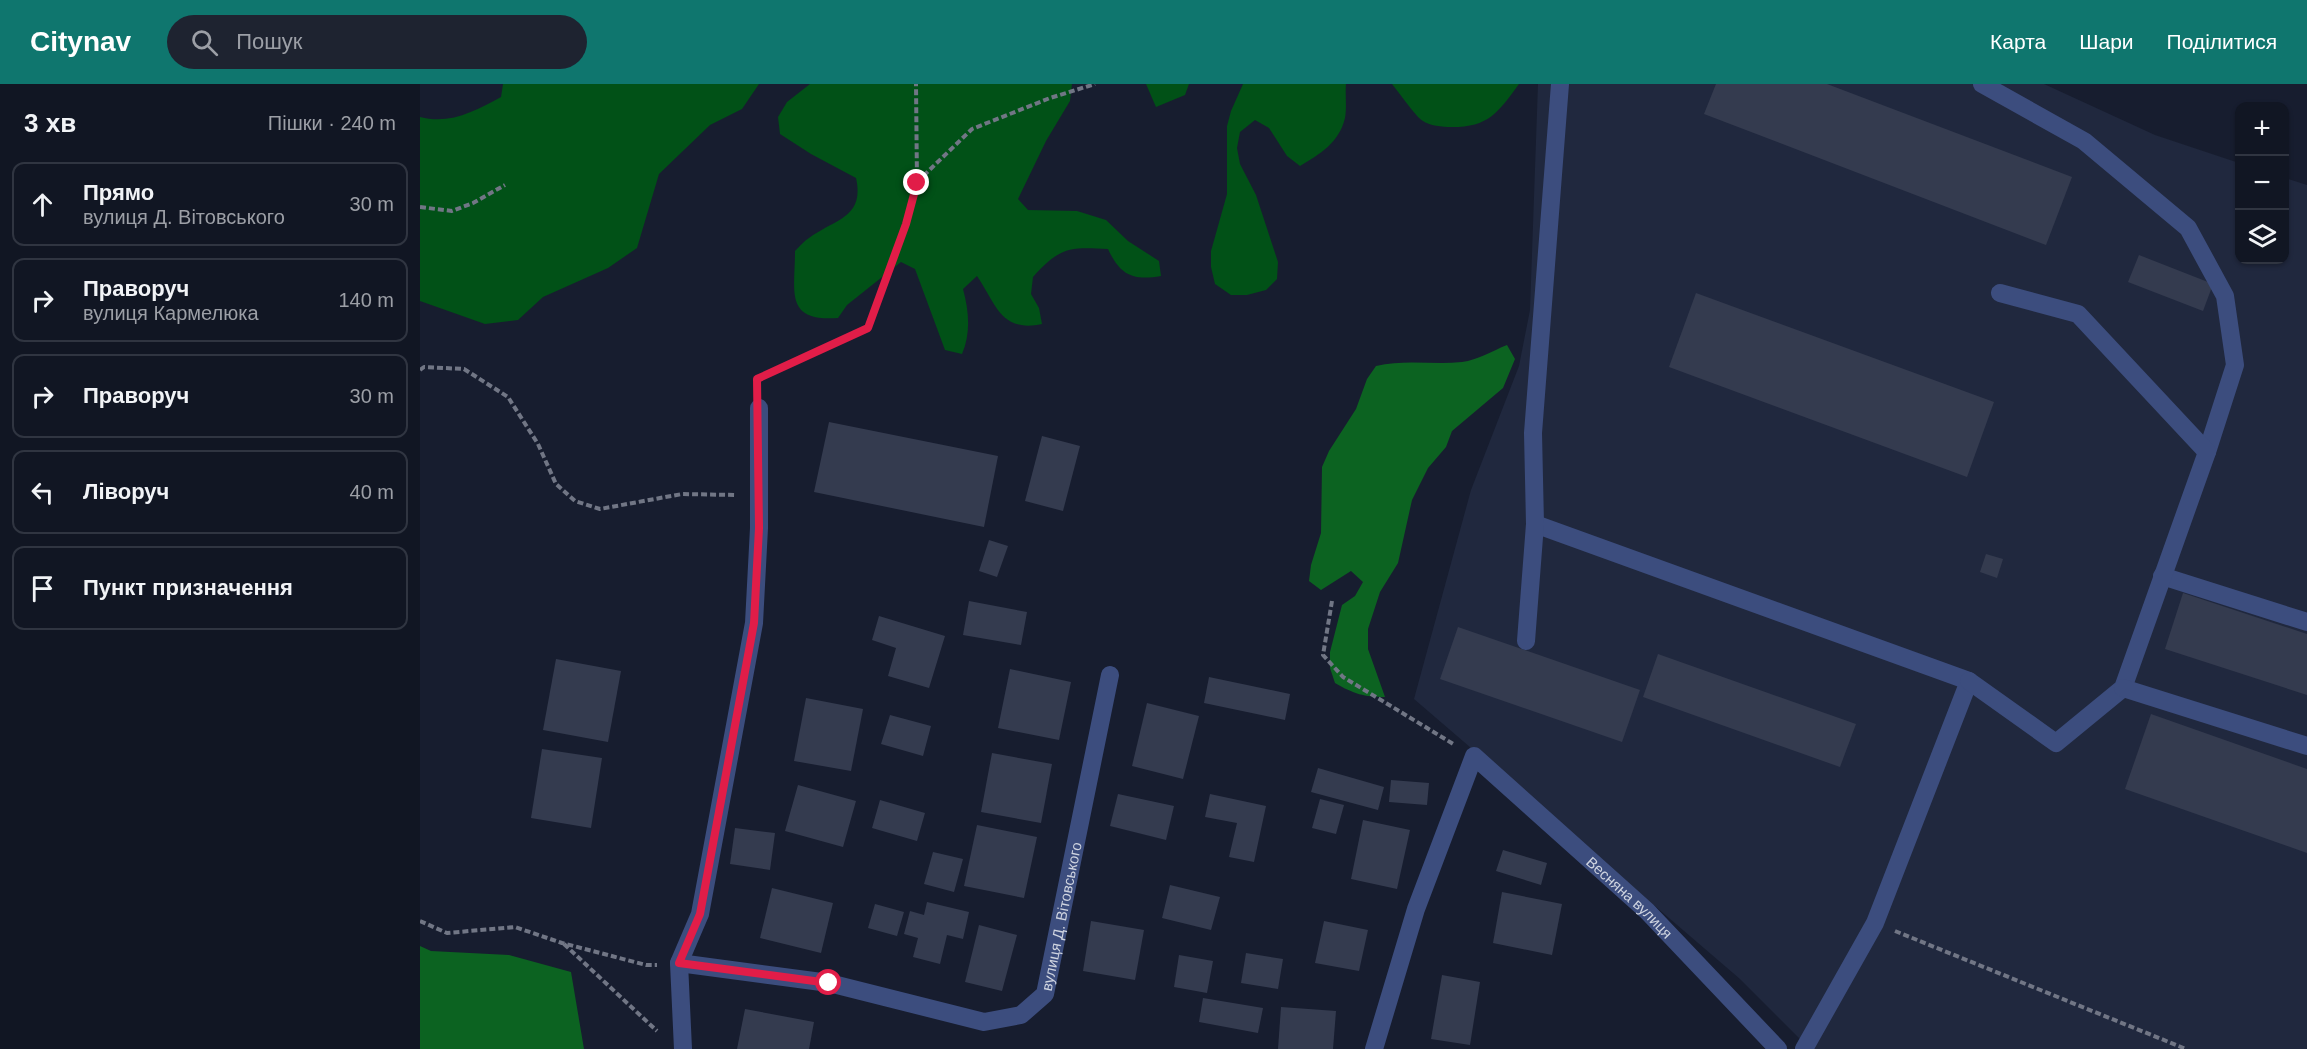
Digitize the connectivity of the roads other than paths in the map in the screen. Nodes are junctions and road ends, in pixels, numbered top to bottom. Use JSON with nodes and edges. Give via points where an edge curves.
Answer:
{"nodes":[{"id":1,"x":1560,"y":84,"type":"edge"},
{"id":2,"x":1982,"y":84,"type":"edge"},
{"id":3,"x":2000,"y":293,"type":"dead end"},
{"id":4,"x":759,"y":408,"type":"road end"},
{"id":5,"x":2207,"y":452,"type":"junction"},
{"id":6,"x":1535,"y":524,"type":"junction"},
{"id":7,"x":2162,"y":576,"type":"junction"},
{"id":8,"x":2307,"y":622,"type":"edge"},
{"id":9,"x":1526,"y":641,"type":"dead end"},
{"id":10,"x":1110,"y":675,"type":"dead end"},
{"id":11,"x":1969,"y":681,"type":"junction"},
{"id":12,"x":2123,"y":688,"type":"junction"},
{"id":13,"x":2307,"y":746,"type":"edge"},
{"id":14,"x":679,"y":963,"type":"junction"},
{"id":15,"x":683,"y":1049,"type":"edge"},
{"id":16,"x":1374,"y":1049,"type":"edge"},
{"id":17,"x":1778,"y":1049,"type":"edge"},
{"id":18,"x":1804,"y":1049,"type":"edge"}],
"edges":[{"from":1,"to":6,"type":"street","via":[[1533,433]]},
{"from":2,"to":5,"type":"street","via":[[2084,141],[2188,228],[2225,296],[2235,365]]},
{"from":3,"to":5,"type":"street","via":[[2078,314]]},
{"from":4,"to":14,"type":"street","via":[[754,623],[700,914]]},
{"from":5,"to":7,"type":"street"},
{"from":6,"to":9,"type":"street"},
{"from":6,"to":11,"type":"street"},
{"from":7,"to":8,"type":"street"},
{"from":7,"to":12,"type":"street"},
{"from":10,"to":14,"type":"street","name":"вулиця Д. Вітовського","via":[[1045,994],[1021,1015],[984,1022],[829,983]]},
{"from":11,"to":12,"type":"street","via":[[2056,743]]},
{"from":11,"to":18,"type":"street","via":[[1875,923]]},
{"from":12,"to":13,"type":"street"},
{"from":14,"to":15,"type":"street"},
{"from":16,"to":17,"type":"street","name":"Весняна вулиця","via":[[1416,909],[1474,756],[1647,911]]}]}
